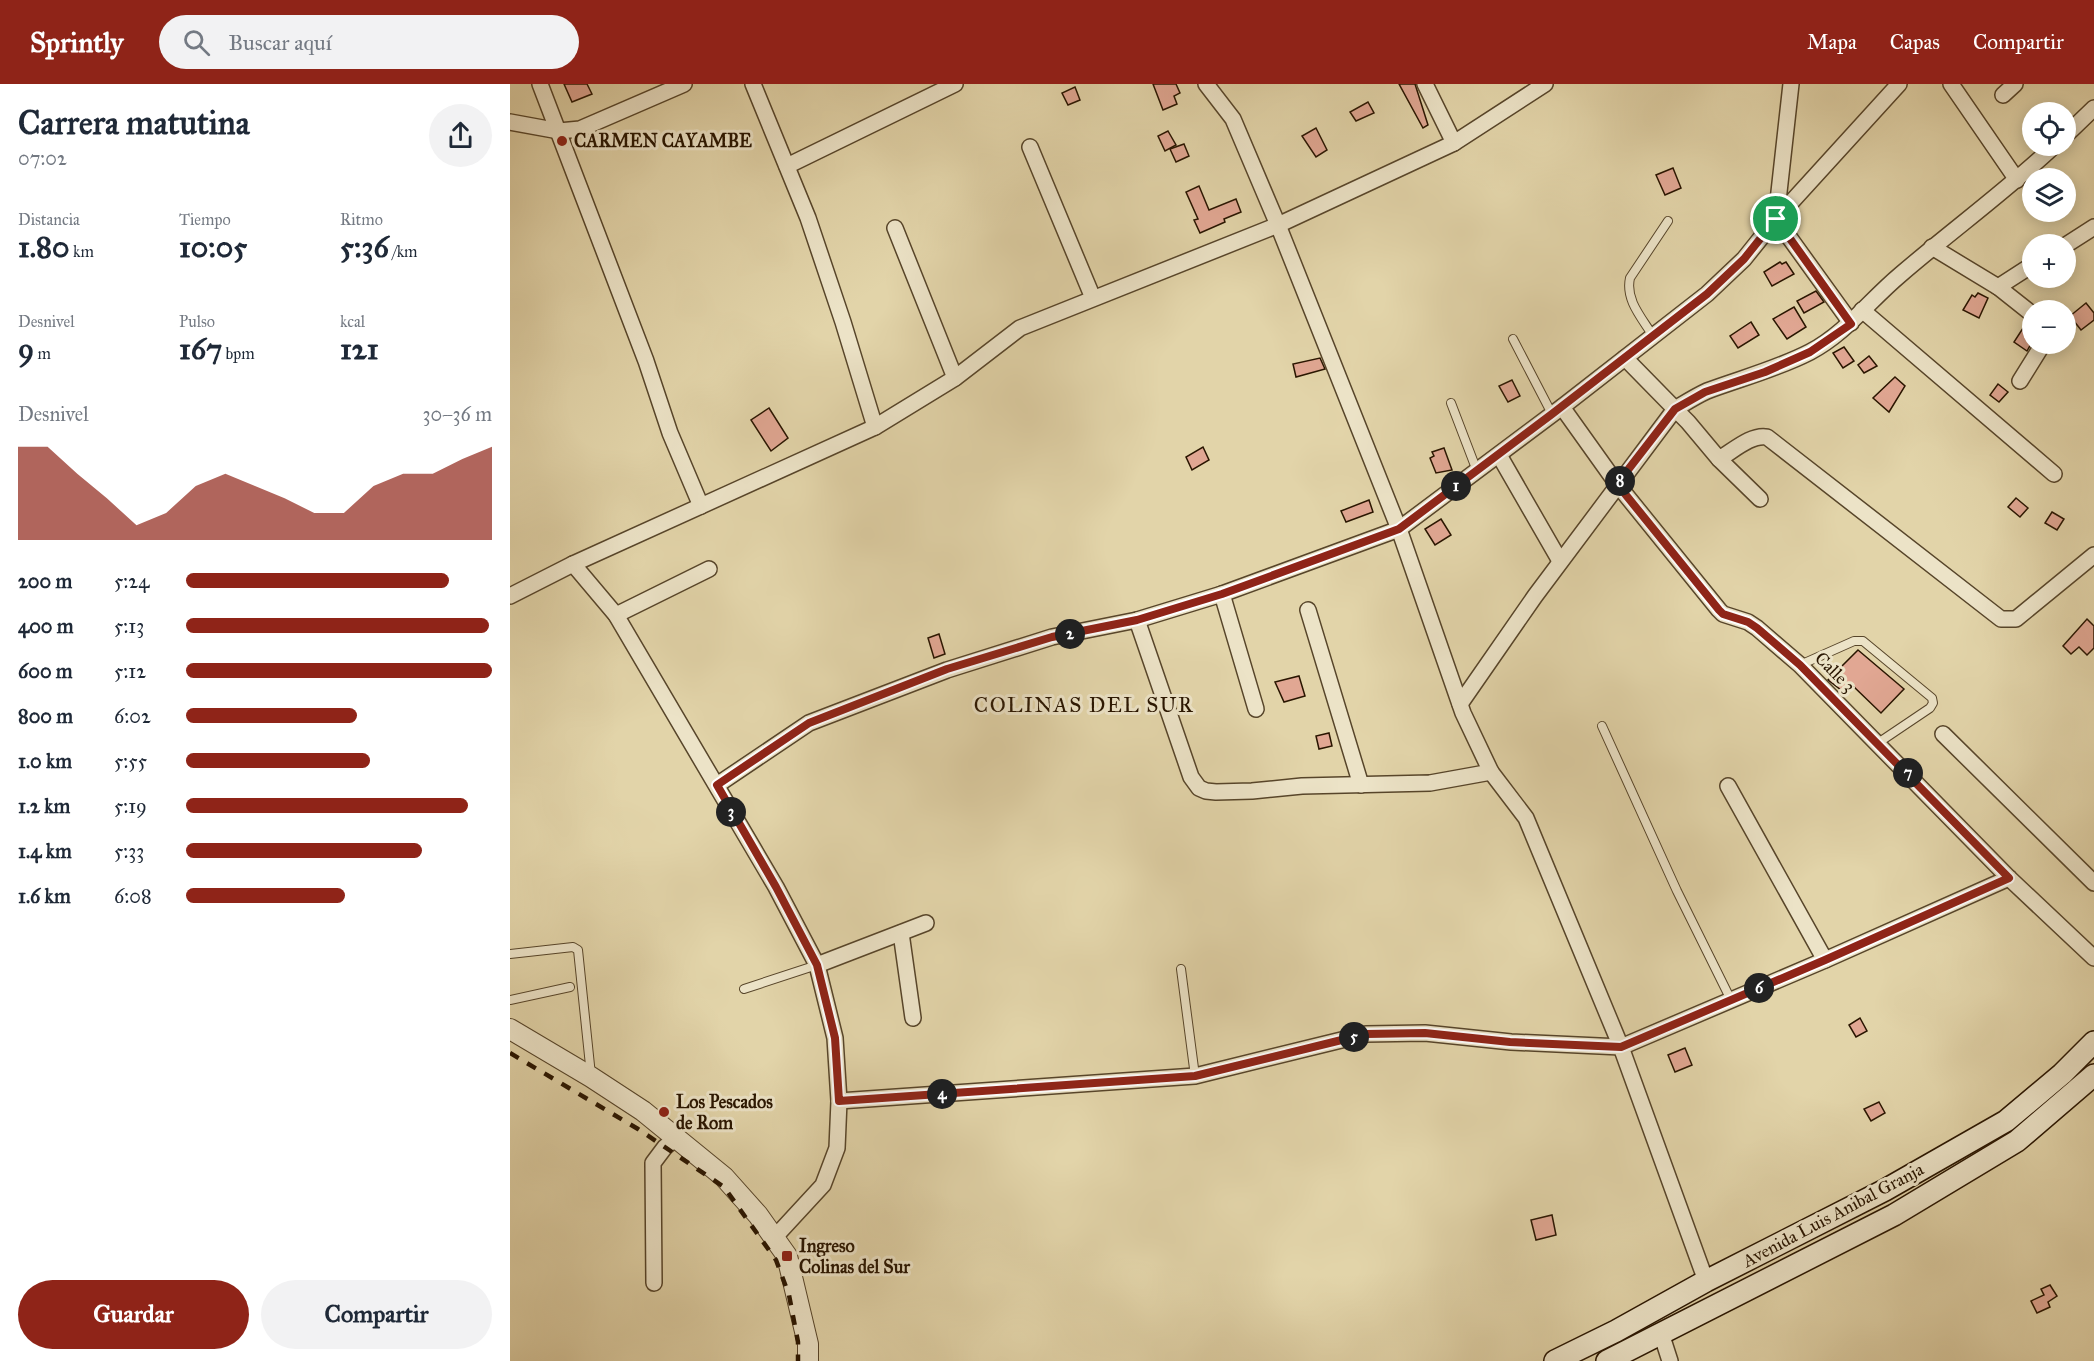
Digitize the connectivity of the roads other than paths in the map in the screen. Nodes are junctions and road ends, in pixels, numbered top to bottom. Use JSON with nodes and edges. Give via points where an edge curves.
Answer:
{"nodes":[{"id":1,"x":540,"y":84,"type":"edge"},
{"id":2,"x":684,"y":84,"type":"edge"},
{"id":3,"x":753,"y":84,"type":"edge"},
{"id":4,"x":955,"y":84,"type":"edge"},
{"id":5,"x":1206,"y":84,"type":"edge"},
{"id":6,"x":1425,"y":84,"type":"edge"},
{"id":7,"x":1545,"y":84,"type":"edge"},
{"id":8,"x":1791,"y":84,"type":"edge"},
{"id":9,"x":1899,"y":84,"type":"edge"},
{"id":10,"x":1951,"y":84,"type":"edge"},
{"id":11,"x":2015,"y":84,"type":"edge"},
{"id":12,"x":2003,"y":95,"type":"dead end"},
{"id":13,"x":2094,"y":108,"type":"edge"},
{"id":14,"x":510,"y":122,"type":"edge"},
{"id":15,"x":2076,"y":125,"type":"edge"},
{"id":16,"x":559,"y":131,"type":"junction"},
{"id":17,"x":1454,"y":143,"type":"junction"},
{"id":18,"x":1030,"y":147,"type":"dead end"},
{"id":19,"x":2043,"y":156,"type":"edge"},
{"id":20,"x":787,"y":166,"type":"junction"},
{"id":21,"x":2018,"y":180,"type":"junction"},
{"id":22,"x":1776,"y":219,"type":"junction"},
{"id":23,"x":1668,"y":221,"type":"dead end"},
{"id":24,"x":1278,"y":225,"type":"junction"},
{"id":25,"x":2094,"y":227,"type":"edge"},
{"id":26,"x":895,"y":228,"type":"dead end"},
{"id":27,"x":2076,"y":239,"type":"edge"},
{"id":28,"x":1932,"y":247,"type":"junction"},
{"id":29,"x":2022,"y":271,"type":"edge"},
{"id":30,"x":1998,"y":287,"type":"junction"},
{"id":31,"x":1093,"y":298,"type":"junction"},
{"id":32,"x":2022,"y":306,"type":"edge"},
{"id":33,"x":1862,"y":310,"type":"junction"},
{"id":34,"x":1851,"y":324,"type":"junction"},
{"id":35,"x":1653,"y":336,"type":"junction"},
{"id":36,"x":1513,"y":339,"type":"dead end"},
{"id":37,"x":2037,"y":354,"type":"edge"},
{"id":38,"x":1625,"y":358,"type":"junction"},
{"id":39,"x":955,"y":378,"type":"junction"},
{"id":40,"x":2020,"y":381,"type":"dead end"},
{"id":41,"x":1451,"y":403,"type":"dead end"},
{"id":42,"x":1675,"y":409,"type":"junction"},
{"id":43,"x":1557,"y":411,"type":"junction"},
{"id":44,"x":875,"y":427,"type":"junction"},
{"id":45,"x":1499,"y":455,"type":"junction"},
{"id":46,"x":1719,"y":459,"type":"junction"},
{"id":47,"x":1477,"y":471,"type":"junction"},
{"id":48,"x":2054,"y":474,"type":"dead end"},
{"id":49,"x":1617,"y":484,"type":"junction"},
{"id":50,"x":1760,"y":499,"type":"dead end"},
{"id":51,"x":701,"y":506,"type":"junction"},
{"id":52,"x":1399,"y":529,"type":"junction"},
{"id":53,"x":2094,"y":555,"type":"edge"},
{"id":54,"x":1560,"y":561,"type":"junction"},
{"id":55,"x":573,"y":564,"type":"junction"},
{"id":56,"x":709,"y":569,"type":"dead end"},
{"id":57,"x":1222,"y":594,"type":"junction"},
{"id":58,"x":510,"y":596,"type":"edge"},
{"id":59,"x":1308,"y":610,"type":"dead end"},
{"id":60,"x":616,"y":615,"type":"junction"},
{"id":61,"x":1137,"y":620,"type":"junction"},
{"id":62,"x":1800,"y":665,"type":"junction"},
{"id":63,"x":1460,"y":704,"type":"junction"},
{"id":64,"x":1256,"y":709,"type":"dead end"},
{"id":65,"x":1602,"y":726,"type":"dead end"},
{"id":66,"x":1943,"y":734,"type":"dead end"},
{"id":67,"x":1878,"y":743,"type":"junction"},
{"id":68,"x":1491,"y":772,"type":"junction"},
{"id":69,"x":717,"y":785,"type":"junction"},
{"id":70,"x":1361,"y":785,"type":"junction"},
{"id":71,"x":1728,"y":786,"type":"dead end"},
{"id":72,"x":2009,"y":878,"type":"junction"},
{"id":73,"x":2094,"y":883,"type":"edge"},
{"id":74,"x":926,"y":923,"type":"dead end"},
{"id":75,"x":901,"y":933,"type":"junction"},
{"id":76,"x":510,"y":954,"type":"edge"},
{"id":77,"x":2094,"y":958,"type":"edge"},
{"id":78,"x":1825,"y":960,"type":"junction"},
{"id":79,"x":817,"y":965,"type":"junction"},
{"id":80,"x":1181,"y":969,"type":"dead end"},
{"id":81,"x":570,"y":987,"type":"dead end"},
{"id":82,"x":744,"y":989,"type":"dead end"},
{"id":83,"x":510,"y":1000,"type":"edge"},
{"id":84,"x":1731,"y":1000,"type":"junction"},
{"id":85,"x":913,"y":1018,"type":"dead end"},
{"id":86,"x":510,"y":1029,"type":"edge"},
{"id":87,"x":2094,"y":1042,"type":"edge"},
{"id":88,"x":1621,"y":1047,"type":"junction"},
{"id":89,"x":2094,"y":1075,"type":"edge"},
{"id":90,"x":1195,"y":1076,"type":"junction"},
{"id":91,"x":591,"y":1077,"type":"junction"},
{"id":92,"x":839,"y":1101,"type":"junction"},
{"id":93,"x":676,"y":1138,"type":"junction"},
{"id":94,"x":775,"y":1237,"type":"junction"},
{"id":95,"x":1706,"y":1281,"type":"junction"},
{"id":96,"x":654,"y":1282,"type":"dead end"},
{"id":97,"x":1661,"y":1334,"type":"junction"},
{"id":98,"x":808,"y":1361,"type":"edge"},
{"id":99,"x":1555,"y":1361,"type":"edge"},
{"id":100,"x":1607,"y":1361,"type":"edge"},
{"id":101,"x":1671,"y":1361,"type":"edge"}],
"edges":[{"from":1,"to":16,"type":"street"},
{"from":2,"to":16,"type":"street","via":[[580,129]]},
{"from":3,"to":20,"type":"street"},
{"from":4,"to":20,"type":"street"},
{"from":5,"to":24,"type":"street","via":[[1233,119]]},
{"from":6,"to":17,"type":"street"},
{"from":7,"to":17,"type":"street"},
{"from":8,"to":22,"type":"street"},
{"from":9,"to":22,"type":"street"},
{"from":10,"to":21,"type":"street"},
{"from":11,"to":12,"type":"street"},
{"from":13,"to":15,"type":"street"},
{"from":14,"to":16,"type":"street"},
{"from":16,"to":51,"type":"street"},
{"from":17,"to":24,"type":"street"},
{"from":18,"to":31,"type":"street"},
{"from":19,"to":21,"type":"street"},
{"from":20,"to":44,"type":"street","via":[[808,218]]},
{"from":21,"to":28,"type":"street"},
{"from":22,"to":34,"type":"street"},
{"from":22,"to":35,"type":"street","via":[[1744,259]]},
{"from":23,"to":35,"type":"lane","via":[[1628,287],[1629,296]]},
{"from":24,"to":31,"type":"street"},
{"from":24,"to":52,"type":"street"},
{"from":25,"to":27,"type":"street"},
{"from":26,"to":39,"type":"street"},
{"from":28,"to":30,"type":"street"},
{"from":28,"to":33,"type":"street"},
{"from":29,"to":30,"type":"street"},
{"from":30,"to":32,"type":"street"},
{"from":31,"to":39,"type":"street","via":[[1020,328]]},
{"from":33,"to":34,"type":"street"},
{"from":33,"to":48,"type":"street"},
{"from":34,"to":42,"type":"street","via":[[1810,352],[1705,392]]},
{"from":35,"to":38,"type":"street"},
{"from":36,"to":43,"type":"lane"},
{"from":37,"to":40,"type":"street"},
{"from":38,"to":42,"type":"street"},
{"from":38,"to":43,"type":"street"},
{"from":39,"to":44,"type":"street"},
{"from":41,"to":47,"type":"lane"},
{"from":42,"to":46,"type":"street"},
{"from":42,"to":49,"type":"street"},
{"from":43,"to":45,"type":"street"},
{"from":43,"to":49,"type":"street","name":"Calle 3"},
{"from":44,"to":51,"type":"street"},
{"from":45,"to":47,"type":"street"},
{"from":45,"to":54,"type":"street"},
{"from":46,"to":50,"type":"street"},
{"from":46,"to":53,"type":"street","via":[[1751,439],[1767,437],[2001,619],[2016,619]]},
{"from":47,"to":52,"type":"street"},
{"from":49,"to":54,"type":"street"},
{"from":49,"to":62,"type":"street","name":"Calle 3","via":[[1723,614],[1748,622]]},
{"from":51,"to":55,"type":"street"},
{"from":52,"to":57,"type":"street"},
{"from":52,"to":63,"type":"street"},
{"from":54,"to":63,"type":"street"},
{"from":55,"to":58,"type":"street"},
{"from":55,"to":60,"type":"street"},
{"from":56,"to":60,"type":"street"},
{"from":57,"to":61,"type":"street"},
{"from":57,"to":64,"type":"street"},
{"from":59,"to":70,"type":"street"},
{"from":60,"to":69,"type":"street"},
{"from":61,"to":69,"type":"street","via":[[1052,637],[947,669],[809,723]]},
{"from":61,"to":70,"type":"street","via":[[1191,777],[1199,788],[1216,792]]},
{"from":62,"to":67,"type":"street","name":"Calle 3"},
{"from":62,"to":67,"type":"lane","via":[[1854,641],[1863,641],[1932,698],[1930,708]]},
{"from":63,"to":68,"type":"street"},
{"from":65,"to":84,"type":"lane"},
{"from":66,"to":73,"type":"street"},
{"from":67,"to":72,"type":"street","name":"Calle 3"},
{"from":68,"to":70,"type":"street","via":[[1431,783]]},
{"from":68,"to":88,"type":"street","via":[[1526,818]]},
{"from":69,"to":79,"type":"street"},
{"from":71,"to":78,"type":"street"},
{"from":72,"to":77,"type":"street","name":"Calle 3"},
{"from":72,"to":78,"type":"street"},
{"from":74,"to":75,"type":"street"},
{"from":75,"to":79,"type":"street"},
{"from":75,"to":85,"type":"street"},
{"from":76,"to":91,"type":"lane","via":[[573,947],[578,950]]},
{"from":78,"to":84,"type":"street"},
{"from":79,"to":82,"type":"lane"},
{"from":79,"to":92,"type":"street","via":[[835,1038]]},
{"from":80,"to":90,"type":"lane"},
{"from":81,"to":83,"type":"lane"},
{"from":84,"to":88,"type":"street"},
{"from":86,"to":91,"type":"street"},
{"from":87,"to":95,"type":"main road","name":"Avenida Luis Anibal Granja","via":[[2006,1121],[1885,1190]]},
{"from":88,"to":90,"type":"street","via":[[1425,1033],[1366,1034]]},
{"from":88,"to":95,"type":"street"},
{"from":89,"to":97,"type":"main road","name":"Avenida Luis Anibal Granja","via":[[2017,1141],[1894,1215]]},
{"from":90,"to":92,"type":"street"},
{"from":91,"to":93,"type":"street"},
{"from":92,"to":94,"type":"street","via":[[837,1148],[823,1185]]},
{"from":93,"to":94,"type":"street","via":[[724,1177]]},
{"from":93,"to":96,"type":"street","via":[[653,1163]]},
{"from":94,"to":98,"type":"street","via":[[787,1256],[808,1344]]},
{"from":95,"to":99,"type":"main road","name":"Avenida Luis Anibal Granja"},
{"from":97,"to":100,"type":"main road","name":"Avenida Luis Anibal Granja"},
{"from":97,"to":101,"type":"street"}]}
